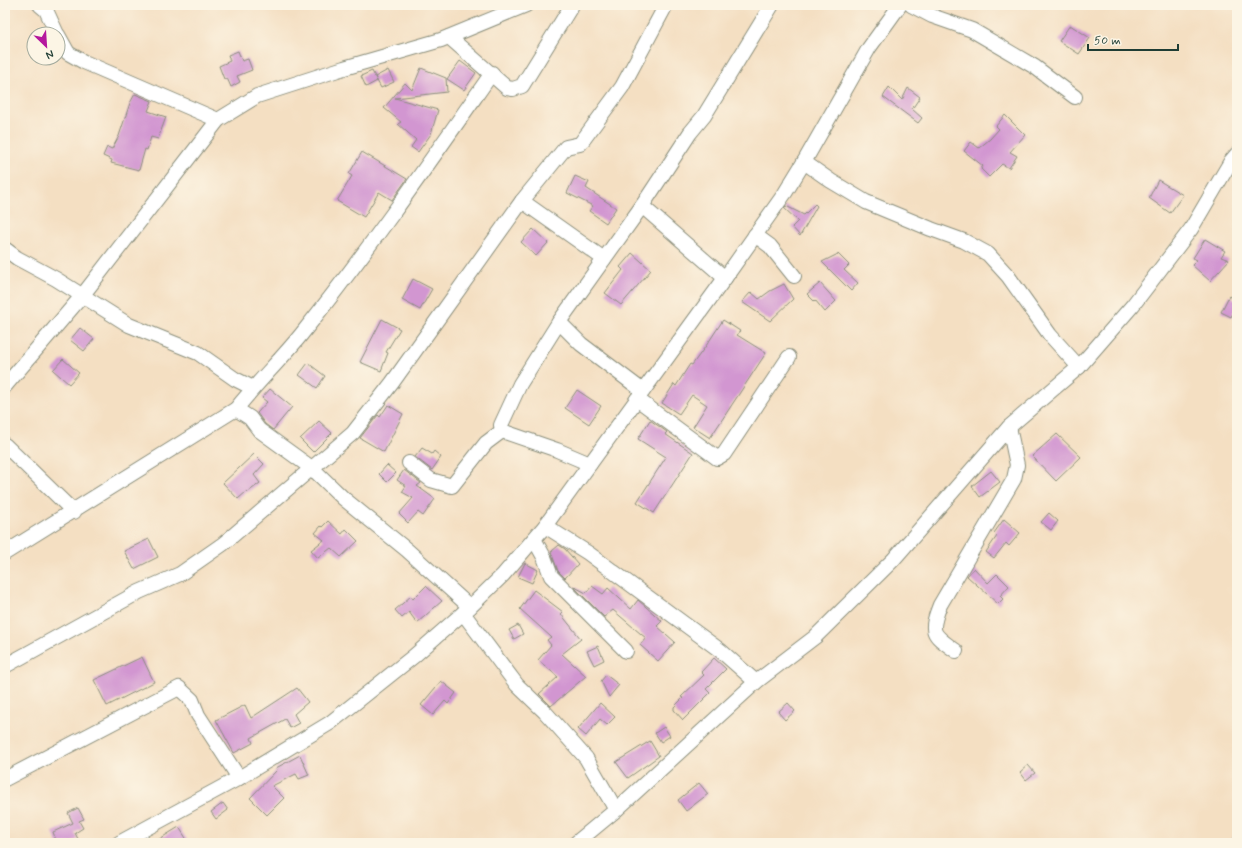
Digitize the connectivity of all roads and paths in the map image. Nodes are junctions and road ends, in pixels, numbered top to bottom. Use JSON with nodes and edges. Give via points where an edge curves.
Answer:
{"nodes":[{"id":1,"x":40,"y":5,"type":"edge"},
{"id":2,"x":526,"y":5,"type":"edge"},
{"id":3,"x":572,"y":5,"type":"edge"},
{"id":4,"x":666,"y":5,"type":"edge"},
{"id":5,"x":772,"y":5,"type":"edge"},
{"id":6,"x":900,"y":5,"type":"edge"},
{"id":7,"x":911,"y":5,"type":"edge"},
{"id":8,"x":54,"y":26,"type":"edge"},
{"id":9,"x":449,"y":37,"type":"junction"},
{"id":10,"x":66,"y":49,"type":"edge"},
{"id":11,"x":492,"y":73,"type":"junction"},
{"id":12,"x":1075,"y":97,"type":"dead end"},
{"id":13,"x":218,"y":120,"type":"junction"},
{"id":14,"x":1237,"y":154,"type":"edge"},
{"id":15,"x":804,"y":162,"type":"junction"},
{"id":16,"x":522,"y":201,"type":"junction"},
{"id":17,"x":642,"y":206,"type":"junction"},
{"id":18,"x":755,"y":235,"type":"junction"},
{"id":19,"x":5,"y":249,"type":"edge"},
{"id":20,"x":604,"y":258,"type":"junction"},
{"id":21,"x":794,"y":276,"type":"dead end"},
{"id":22,"x":725,"y":278,"type":"junction"},
{"id":23,"x":82,"y":296,"type":"junction"},
{"id":24,"x":559,"y":322,"type":"junction"},
{"id":25,"x":789,"y":357,"type":"dead end"},
{"id":26,"x":1079,"y":367,"type":"junction"},
{"id":27,"x":5,"y":386,"type":"edge"},
{"id":28,"x":253,"y":388,"type":"junction"},
{"id":29,"x":640,"y":395,"type":"junction"},
{"id":30,"x":236,"y":408,"type":"junction"},
{"id":31,"x":1009,"y":427,"type":"junction"},
{"id":32,"x":502,"y":431,"type":"junction"},
{"id":33,"x":5,"y":445,"type":"edge"},
{"id":34,"x":409,"y":463,"type":"dead end"},
{"id":35,"x":590,"y":464,"type":"junction"},
{"id":36,"x":312,"y":469,"type":"junction"},
{"id":37,"x":74,"y":512,"type":"junction"},
{"id":38,"x":545,"y":526,"type":"junction"},
{"id":39,"x":534,"y":539,"type":"junction"},
{"id":40,"x":5,"y":553,"type":"edge"},
{"id":41,"x":467,"y":610,"type":"junction"},
{"id":42,"x":626,"y":651,"type":"dead end"},
{"id":43,"x":956,"y":651,"type":"dead end"},
{"id":44,"x":5,"y":666,"type":"edge"},
{"id":45,"x":756,"y":682,"type":"junction"},
{"id":46,"x":239,"y":778,"type":"junction"},
{"id":47,"x":5,"y":779,"type":"edge"},
{"id":48,"x":616,"y":810,"type":"junction"},
{"id":49,"x":118,"y":843,"type":"edge"},
{"id":50,"x":576,"y":843,"type":"edge"}],
"edges":[{"from":1,"to":8,"type":"street","via":[[46,10]]},
{"from":2,"to":9,"type":"street"},
{"from":3,"to":11,"type":"street","via":[[522,86],[507,88]]},
{"from":4,"to":16,"type":"street","via":[[622,87],[580,144],[566,147]]},
{"from":5,"to":17,"type":"street","via":[[704,116]]},
{"from":6,"to":15,"type":"street","via":[[869,48]]},
{"from":7,"to":12,"type":"street","via":[[932,16],[972,30],[1035,67]]},
{"from":9,"to":11,"type":"street"},
{"from":9,"to":13,"type":"street","via":[[257,96]]},
{"from":10,"to":13,"type":"street","via":[[84,62]]},
{"from":11,"to":28,"type":"street","via":[[394,213],[303,332]]},
{"from":13,"to":23,"type":"street"},
{"from":14,"to":26,"type":"street","via":[[1191,229],[1133,305]]},
{"from":15,"to":18,"type":"street"},
{"from":15,"to":26,"type":"street","via":[[866,202],[964,241],[988,254],[1008,276],[1050,335]]},
{"from":16,"to":20,"type":"street"},
{"from":16,"to":36,"type":"street","via":[[353,433]]},
{"from":17,"to":20,"type":"street"},
{"from":17,"to":22,"type":"street"},
{"from":18,"to":21,"type":"street","via":[[770,246]]},
{"from":18,"to":22,"type":"street"},
{"from":19,"to":23,"type":"street"},
{"from":20,"to":24,"type":"street"},
{"from":22,"to":29,"type":"street"},
{"from":23,"to":27,"type":"street"},
{"from":23,"to":28,"type":"street","via":[[129,325],[198,353],[235,379]]},
{"from":24,"to":29,"type":"street"},
{"from":24,"to":32,"type":"street","via":[[520,384],[501,425]]},
{"from":25,"to":29,"type":"street","via":[[724,454],[717,458]]},
{"from":26,"to":31,"type":"street"},
{"from":28,"to":30,"type":"street"},
{"from":29,"to":35,"type":"street"},
{"from":30,"to":36,"type":"street","via":[[250,418],[259,430]]},
{"from":30,"to":37,"type":"street"},
{"from":31,"to":43,"type":"street","via":[[1017,465],[1014,479],[940,605],[933,624],[934,632],[939,639]]},
{"from":31,"to":45,"type":"street","via":[[893,560],[815,637]]},
{"from":32,"to":34,"type":"street","via":[[486,443],[452,486],[431,480]]},
{"from":32,"to":35,"type":"street"},
{"from":33,"to":37,"type":"street"},
{"from":35,"to":38,"type":"street"},
{"from":36,"to":41,"type":"street","via":[[407,550]]},
{"from":36,"to":44,"type":"street","via":[[223,544],[180,574],[139,592]]},
{"from":37,"to":40,"type":"street"},
{"from":38,"to":39,"type":"street"},
{"from":38,"to":45,"type":"street","via":[[588,553],[721,650]]},
{"from":39,"to":41,"type":"street","via":[[503,575]]},
{"from":39,"to":42,"type":"street","via":[[551,576]]},
{"from":41,"to":46,"type":"street","via":[[330,723]]},
{"from":41,"to":48,"type":"street","via":[[516,685],[545,712],[586,758]]},
{"from":45,"to":48,"type":"street"},
{"from":46,"to":47,"type":"street","via":[[198,715],[192,700],[179,688]]},
{"from":46,"to":49,"type":"street"},
{"from":48,"to":50,"type":"street"}]}
